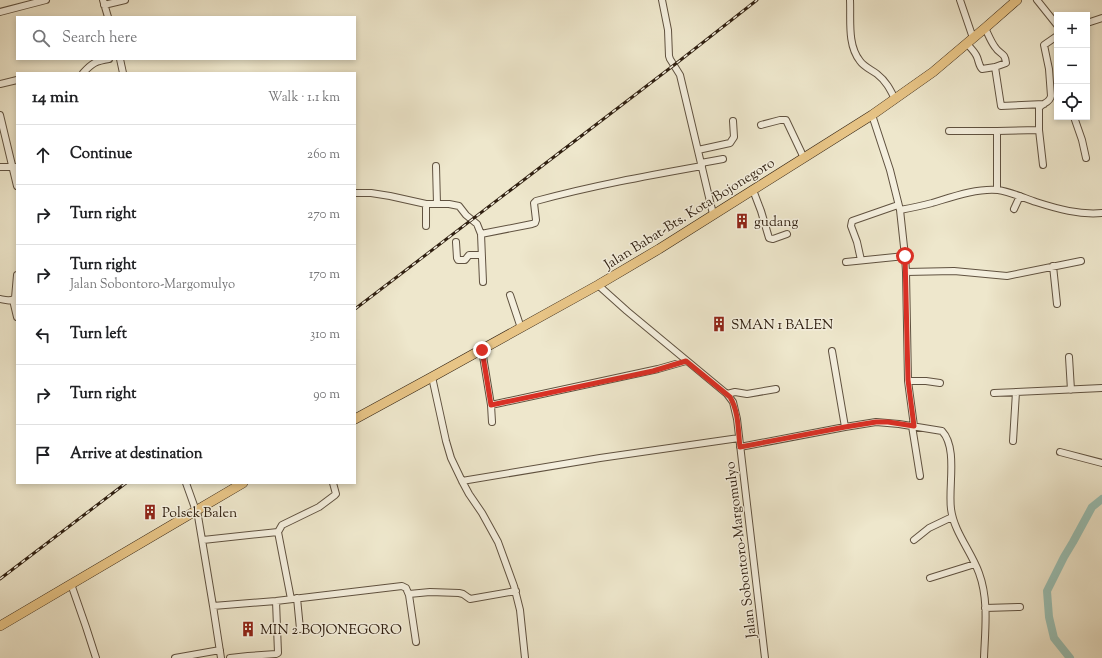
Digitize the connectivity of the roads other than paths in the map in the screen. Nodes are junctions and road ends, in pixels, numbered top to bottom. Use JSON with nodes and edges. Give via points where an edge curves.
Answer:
{"nodes":[{"id":1,"x":46,"y":0,"type":"edge"},
{"id":2,"x":125,"y":0,"type":"edge"},
{"id":3,"x":662,"y":0,"type":"edge"},
{"id":4,"x":850,"y":0,"type":"edge"},
{"id":5,"x":960,"y":0,"type":"edge"},
{"id":6,"x":1017,"y":0,"type":"edge"},
{"id":7,"x":1037,"y":0,"type":"edge"},
{"id":8,"x":104,"y":2,"type":"edge"},
{"id":9,"x":0,"y":12,"type":"edge"},
{"id":10,"x":108,"y":16,"type":"edge"},
{"id":11,"x":1102,"y":18,"type":"edge"},
{"id":12,"x":1054,"y":21,"type":"edge"},
{"id":13,"x":1090,"y":22,"type":"edge"},
{"id":14,"x":986,"y":28,"type":"junction"},
{"id":15,"x":1054,"y":38,"type":"edge"},
{"id":16,"x":970,"y":41,"type":"junction"},
{"id":17,"x":104,"y":60,"type":"edge"},
{"id":18,"x":120,"y":60,"type":"edge"},
{"id":19,"x":995,"y":68,"type":"junction"},
{"id":20,"x":84,"y":72,"type":"edge"},
{"id":21,"x":123,"y":72,"type":"edge"},
{"id":22,"x":16,"y":80,"type":"edge"},
{"id":23,"x":0,"y":84,"type":"edge"},
{"id":24,"x":1054,"y":97,"type":"edge"},
{"id":25,"x":895,"y":99,"type":"junction"},
{"id":26,"x":1044,"y":104,"type":"junction"},
{"id":27,"x":0,"y":115,"type":"edge"},
{"id":28,"x":872,"y":115,"type":"junction"},
{"id":29,"x":1075,"y":120,"type":"edge"},
{"id":30,"x":733,"y":121,"type":"dead end"},
{"id":31,"x":761,"y":125,"type":"dead end"},
{"id":32,"x":997,"y":130,"type":"junction"},
{"id":33,"x":1039,"y":130,"type":"junction"},
{"id":34,"x":949,"y":131,"type":"dead end"},
{"id":35,"x":698,"y":150,"type":"junction"},
{"id":36,"x":804,"y":158,"type":"junction"},
{"id":37,"x":1086,"y":158,"type":"dead end"},
{"id":38,"x":723,"y":159,"type":"dead end"},
{"id":39,"x":702,"y":165,"type":"junction"},
{"id":40,"x":1044,"y":165,"type":"dead end"},
{"id":41,"x":436,"y":166,"type":"dead end"},
{"id":42,"x":0,"y":167,"type":"edge"},
{"id":43,"x":15,"y":168,"type":"edge"},
{"id":44,"x":753,"y":190,"type":"junction"},
{"id":45,"x":997,"y":190,"type":"junction"},
{"id":46,"x":356,"y":192,"type":"edge"},
{"id":47,"x":1020,"y":196,"type":"junction"},
{"id":48,"x":426,"y":204,"type":"junction"},
{"id":49,"x":437,"y":204,"type":"junction"},
{"id":50,"x":899,"y":208,"type":"junction"},
{"id":51,"x":1014,"y":209,"type":"dead end"},
{"id":52,"x":1102,"y":213,"type":"edge"},
{"id":53,"x":713,"y":214,"type":"junction"},
{"id":54,"x":426,"y":226,"type":"dead end"},
{"id":55,"x":481,"y":234,"type":"junction"},
{"id":56,"x":787,"y":234,"type":"dead end"},
{"id":57,"x":456,"y":242,"type":"dead end"},
{"id":58,"x":481,"y":255,"type":"junction"},
{"id":59,"x":905,"y":256,"type":"junction"},
{"id":60,"x":861,"y":260,"type":"junction"},
{"id":61,"x":1081,"y":261,"type":"dead end"},
{"id":62,"x":846,"y":262,"type":"dead end"},
{"id":63,"x":1053,"y":266,"type":"junction"},
{"id":64,"x":906,"y":272,"type":"junction"},
{"id":65,"x":483,"y":282,"type":"dead end"},
{"id":66,"x":598,"y":285,"type":"junction"},
{"id":67,"x":16,"y":289,"type":"edge"},
{"id":68,"x":510,"y":295,"type":"dead end"},
{"id":69,"x":0,"y":299,"type":"edge"},
{"id":70,"x":13,"y":300,"type":"junction"},
{"id":71,"x":1057,"y":304,"type":"dead end"},
{"id":72,"x":16,"y":314,"type":"edge"},
{"id":73,"x":521,"y":328,"type":"junction"},
{"id":74,"x":482,"y":350,"type":"junction"},
{"id":75,"x":832,"y":351,"type":"dead end"},
{"id":76,"x":1069,"y":357,"type":"dead end"},
{"id":77,"x":686,"y":361,"type":"junction"},
{"id":78,"x":432,"y":377,"type":"junction"},
{"id":79,"x":908,"y":380,"type":"junction"},
{"id":80,"x":940,"y":383,"type":"dead end"},
{"id":81,"x":1102,"y":388,"type":"edge"},
{"id":82,"x":776,"y":389,"type":"dead end"},
{"id":83,"x":1071,"y":390,"type":"junction"},
{"id":84,"x":1016,"y":392,"type":"junction"},
{"id":85,"x":994,"y":393,"type":"dead end"},
{"id":86,"x":727,"y":394,"type":"junction"},
{"id":87,"x":491,"y":405,"type":"junction"},
{"id":88,"x":356,"y":418,"type":"edge"},
{"id":89,"x":492,"y":422,"type":"dead end"},
{"id":90,"x":913,"y":426,"type":"junction"},
{"id":91,"x":845,"y":427,"type":"junction"},
{"id":92,"x":739,"y":438,"type":"junction"},
{"id":93,"x":1013,"y":441,"type":"dead end"},
{"id":94,"x":740,"y":447,"type":"junction"},
{"id":95,"x":1060,"y":452,"type":"dead end"},
{"id":96,"x":1102,"y":463,"type":"edge"},
{"id":97,"x":920,"y":476,"type":"dead end"},
{"id":98,"x":462,"y":481,"type":"junction"},
{"id":99,"x":186,"y":484,"type":"edge"},
{"id":100,"x":241,"y":484,"type":"edge"},
{"id":101,"x":333,"y":484,"type":"edge"},
{"id":102,"x":196,"y":511,"type":"junction"},
{"id":103,"x":952,"y":517,"type":"junction"},
{"id":104,"x":278,"y":532,"type":"junction"},
{"id":105,"x":203,"y":540,"type":"junction"},
{"id":106,"x":914,"y":540,"type":"dead end"},
{"id":107,"x":975,"y":564,"type":"junction"},
{"id":108,"x":930,"y":578,"type":"dead end"},
{"id":109,"x":68,"y":586,"type":"junction"},
{"id":110,"x":516,"y":591,"type":"junction"},
{"id":111,"x":409,"y":594,"type":"junction"},
{"id":112,"x":294,"y":599,"type":"junction"},
{"id":113,"x":276,"y":601,"type":"junction"},
{"id":114,"x":213,"y":606,"type":"junction"},
{"id":115,"x":1020,"y":607,"type":"dead end"},
{"id":116,"x":985,"y":608,"type":"junction"},
{"id":117,"x":0,"y":626,"type":"edge"},
{"id":118,"x":300,"y":629,"type":"dead end"},
{"id":119,"x":416,"y":642,"type":"dead end"},
{"id":120,"x":220,"y":650,"type":"junction"},
{"id":121,"x":96,"y":658,"type":"edge"},
{"id":122,"x":175,"y":658,"type":"edge"},
{"id":123,"x":221,"y":658,"type":"edge"},
{"id":124,"x":230,"y":658,"type":"edge"},
{"id":125,"x":525,"y":658,"type":"edge"},
{"id":126,"x":765,"y":658,"type":"edge"},
{"id":127,"x":984,"y":658,"type":"edge"}],
"edges":[{"from":1,"to":9,"type":"street"},
{"from":2,"to":8,"type":"street"},
{"from":3,"to":35,"type":"street","via":[[668,30],[669,56],[680,74]]},
{"from":4,"to":25,"type":"street","via":[[854,50],[861,62],[889,86]]},
{"from":5,"to":16,"type":"street"},
{"from":6,"to":14,"type":"highway","name":"Jalan Babat-Bts. Kota Bojonegoro"},
{"from":7,"to":12,"type":"street"},
{"from":8,"to":10,"type":"street"},
{"from":11,"to":13,"type":"street"},
{"from":14,"to":16,"type":"highway","name":"Jalan Babat-Bts. Kota Bojonegoro"},
{"from":14,"to":19,"type":"street","via":[[994,47],[1006,58],[1006,63]]},
{"from":15,"to":24,"type":"street","via":[[1044,45]]},
{"from":16,"to":19,"type":"street","via":[[980,67]]},
{"from":16,"to":25,"type":"highway","name":"Jalan Babat-Bts. Kota Bojonegoro"},
{"from":17,"to":20,"type":"street","via":[[95,62]]},
{"from":18,"to":21,"type":"street"},
{"from":19,"to":26,"type":"street","via":[[1001,106]]},
{"from":22,"to":23,"type":"street"},
{"from":24,"to":26,"type":"street"},
{"from":25,"to":28,"type":"highway","name":"Jalan Babat-Bts. Kota Bojonegoro"},
{"from":26,"to":33,"type":"street","via":[[1038,109]]},
{"from":27,"to":43,"type":"street"},
{"from":28,"to":36,"type":"highway","name":"Jalan Babat-Bts. Kota Bojonegoro"},
{"from":28,"to":50,"type":"street"},
{"from":29,"to":37,"type":"street"},
{"from":30,"to":35,"type":"street","via":[[734,137],[730,143]]},
{"from":31,"to":36,"type":"street","via":[[786,120]]},
{"from":32,"to":33,"type":"street"},
{"from":32,"to":34,"type":"street"},
{"from":32,"to":45,"type":"street"},
{"from":33,"to":40,"type":"street"},
{"from":35,"to":39,"type":"street"},
{"from":36,"to":44,"type":"highway","name":"Jalan Babat-Bts. Kota Bojonegoro"},
{"from":38,"to":39,"type":"street"},
{"from":39,"to":53,"type":"street"},
{"from":39,"to":55,"type":"street","via":[[536,201],[535,223]]},
{"from":41,"to":49,"type":"street"},
{"from":42,"to":43,"type":"street"},
{"from":44,"to":53,"type":"highway","name":"Jalan Babat-Bts. Kota Bojonegoro"},
{"from":44,"to":56,"type":"street","via":[[769,238]]},
{"from":45,"to":47,"type":"street"},
{"from":45,"to":50,"type":"street","via":[[978,191]]},
{"from":46,"to":48,"type":"street"},
{"from":47,"to":51,"type":"street"},
{"from":47,"to":52,"type":"street","via":[[1064,210]]},
{"from":48,"to":49,"type":"street"},
{"from":48,"to":54,"type":"street"},
{"from":49,"to":55,"type":"street","via":[[459,206],[476,224]]},
{"from":50,"to":59,"type":"street"},
{"from":50,"to":60,"type":"street","via":[[852,221],[851,226]]},
{"from":53,"to":66,"type":"highway","name":"Jalan Babat-Bts. Kota Bojonegoro"},
{"from":55,"to":58,"type":"street"},
{"from":57,"to":58,"type":"street","via":[[458,260],[465,260],[469,255]]},
{"from":58,"to":65,"type":"street"},
{"from":59,"to":60,"type":"street"},
{"from":59,"to":64,"type":"street"},
{"from":60,"to":62,"type":"street"},
{"from":61,"to":63,"type":"street"},
{"from":63,"to":64,"type":"street","via":[[1007,276],[954,271]]},
{"from":63,"to":71,"type":"street"},
{"from":64,"to":79,"type":"street"},
{"from":66,"to":73,"type":"highway","name":"Jalan Babat-Bts. Kota Bojonegoro"},
{"from":66,"to":77,"type":"street","name":"Jalan Sobontoro-Margomulyo"},
{"from":67,"to":70,"type":"street"},
{"from":68,"to":73,"type":"street"},
{"from":69,"to":70,"type":"street"},
{"from":70,"to":72,"type":"street"},
{"from":73,"to":74,"type":"highway","name":"Jalan Babat-Bts. Kota Bojonegoro"},
{"from":74,"to":78,"type":"highway","name":"Jalan Babat-Bts. Kota Bojonegoro"},
{"from":74,"to":87,"type":"street"},
{"from":75,"to":91,"type":"street"},
{"from":76,"to":83,"type":"street"},
{"from":77,"to":86,"type":"street","name":"Jalan Sobontoro-Margomulyo"},
{"from":77,"to":87,"type":"street","via":[[653,371]]},
{"from":78,"to":88,"type":"highway","name":"Jalan Babat-Bts. Kota Bojonegoro"},
{"from":78,"to":98,"type":"street","via":[[446,441]]},
{"from":79,"to":80,"type":"street"},
{"from":79,"to":90,"type":"street"},
{"from":81,"to":83,"type":"street"},
{"from":82,"to":86,"type":"street","via":[[747,394]]},
{"from":83,"to":84,"type":"street"},
{"from":84,"to":85,"type":"street"},
{"from":84,"to":93,"type":"street"},
{"from":86,"to":92,"type":"street","name":"Jalan Sobontoro-Margomulyo","via":[[734,406]]},
{"from":87,"to":89,"type":"street"},
{"from":90,"to":91,"type":"street","via":[[880,422]]},
{"from":90,"to":97,"type":"street"},
{"from":90,"to":103,"type":"street","via":[[944,432],[948,440],[951,455]]},
{"from":91,"to":94,"type":"street"},
{"from":92,"to":94,"type":"street","name":"Jalan Sobontoro-Margomulyo"},
{"from":92,"to":98,"type":"street"},
{"from":94,"to":126,"type":"street","name":"Jalan Sobontoro-Margomulyo"},
{"from":95,"to":96,"type":"street"},
{"from":98,"to":110,"type":"street","via":[[498,542]]},
{"from":99,"to":102,"type":"street"},
{"from":100,"to":102,"type":"highway"},
{"from":101,"to":104,"type":"street","via":[[335,495],[319,507],[282,525]]},
{"from":102,"to":105,"type":"street"},
{"from":102,"to":109,"type":"highway"},
{"from":103,"to":106,"type":"street","via":[[929,528]]},
{"from":103,"to":107,"type":"street"},
{"from":104,"to":105,"type":"street"},
{"from":104,"to":112,"type":"street"},
{"from":105,"to":114,"type":"street"},
{"from":107,"to":108,"type":"street"},
{"from":107,"to":116,"type":"street","via":[[982,583]]},
{"from":109,"to":117,"type":"highway"},
{"from":109,"to":121,"type":"street","via":[[86,626]]},
{"from":110,"to":111,"type":"street","via":[[470,599],[459,593]]},
{"from":110,"to":125,"type":"street"},
{"from":111,"to":112,"type":"street","via":[[402,586]]},
{"from":111,"to":119,"type":"street"},
{"from":112,"to":113,"type":"street"},
{"from":112,"to":118,"type":"street"},
{"from":113,"to":114,"type":"street"},
{"from":113,"to":124,"type":"street","via":[[278,653]]},
{"from":114,"to":120,"type":"street"},
{"from":115,"to":116,"type":"street"},
{"from":116,"to":127,"type":"street"},
{"from":120,"to":122,"type":"street"},
{"from":120,"to":123,"type":"street"}]}
